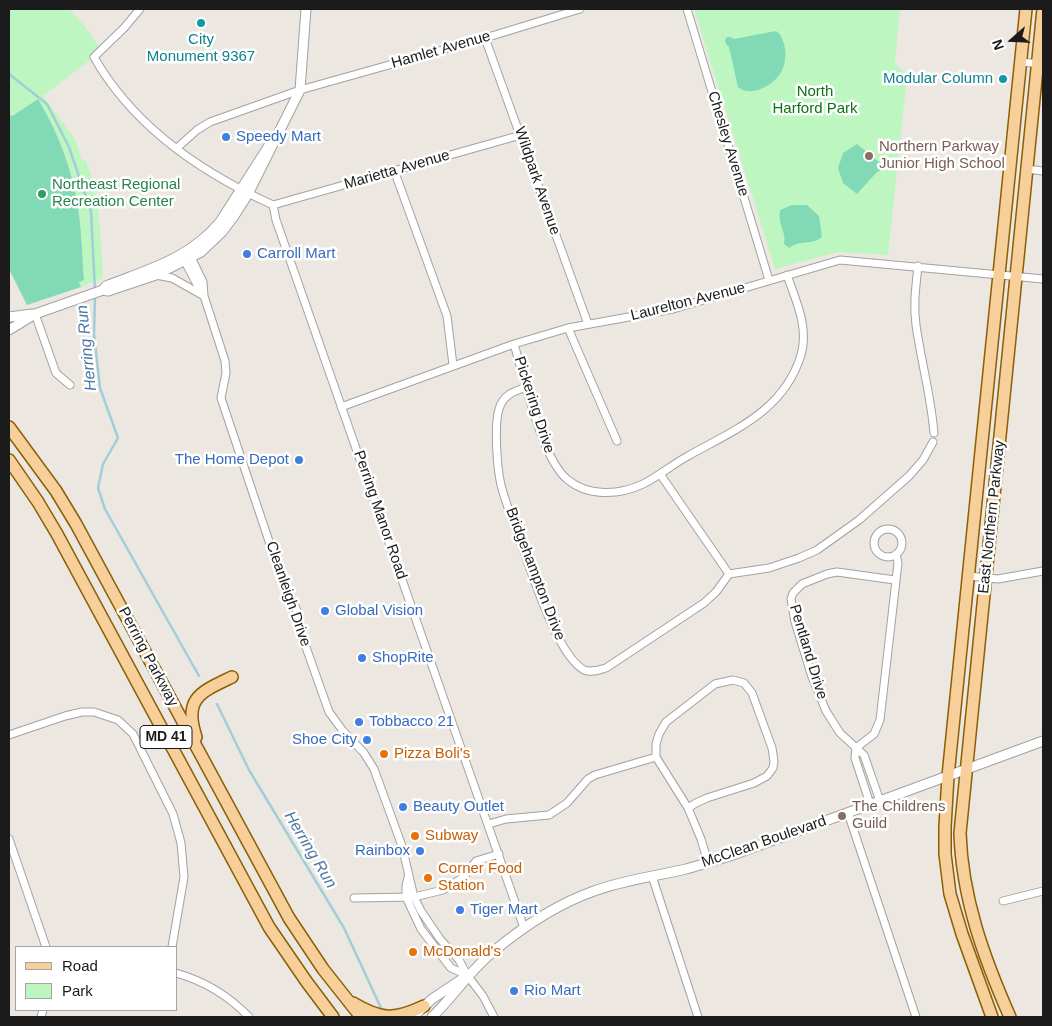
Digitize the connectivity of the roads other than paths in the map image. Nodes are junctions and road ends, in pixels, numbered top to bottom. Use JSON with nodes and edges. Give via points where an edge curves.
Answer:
{"nodes":[{"id":1,"x":140,"y":9,"type":"edge"},
{"id":2,"x":306,"y":9,"type":"edge"},
{"id":3,"x":580,"y":9,"type":"edge"},
{"id":4,"x":687,"y":9,"type":"edge"},
{"id":5,"x":1026,"y":9,"type":"edge"},
{"id":6,"x":1043,"y":9,"type":"edge"},
{"id":7,"x":485,"y":38,"type":"junction"},
{"id":8,"x":1020,"y":62,"type":"junction"},
{"id":9,"x":1040,"y":64,"type":"edge"},
{"id":10,"x":300,"y":90,"type":"junction"},
{"id":11,"x":521,"y":135,"type":"junction"},
{"id":12,"x":177,"y":148,"type":"junction"},
{"id":13,"x":1026,"y":169,"type":"junction"},
{"id":14,"x":394,"y":170,"type":"junction"},
{"id":15,"x":1043,"y":171,"type":"edge"},
{"id":16,"x":245,"y":192,"type":"junction"},
{"id":17,"x":273,"y":205,"type":"junction"},
{"id":18,"x":186,"y":256,"type":"junction"},
{"id":19,"x":918,"y":266,"type":"junction"},
{"id":20,"x":999,"y":274,"type":"junction"},
{"id":21,"x":156,"y":275,"type":"junction"},
{"id":22,"x":787,"y":275,"type":"junction"},
{"id":23,"x":1015,"y":276,"type":"junction"},
{"id":24,"x":1043,"y":279,"type":"edge"},
{"id":25,"x":770,"y":280,"type":"junction"},
{"id":26,"x":102,"y":290,"type":"junction"},
{"id":27,"x":204,"y":296,"type":"junction"},
{"id":28,"x":35,"y":314,"type":"junction"},
{"id":29,"x":9,"y":317,"type":"edge"},
{"id":30,"x":588,"y":324,"type":"junction"},
{"id":31,"x":568,"y":328,"type":"junction"},
{"id":32,"x":9,"y":330,"type":"edge"},
{"id":33,"x":514,"y":344,"type":"junction"},
{"id":34,"x":453,"y":365,"type":"junction"},
{"id":35,"x":70,"y":385,"type":"dead end"},
{"id":36,"x":527,"y":387,"type":"junction"},
{"id":37,"x":341,"y":407,"type":"junction"},
{"id":38,"x":9,"y":426,"type":"edge"},
{"id":39,"x":934,"y":432,"type":"dead end"},
{"id":40,"x":617,"y":441,"type":"dead end"},
{"id":41,"x":933,"y":442,"type":"dead end"},
{"id":42,"x":9,"y":460,"type":"edge"},
{"id":43,"x":660,"y":474,"type":"junction"},
{"id":44,"x":896,"y":554,"type":"dead end"},
{"id":45,"x":1043,"y":571,"type":"edge"},
{"id":46,"x":729,"y":574,"type":"junction"},
{"id":47,"x":969,"y":576,"type":"junction"},
{"id":48,"x":986,"y":579,"type":"junction"},
{"id":49,"x":895,"y":580,"type":"junction"},
{"id":50,"x":232,"y":677,"type":"dead end"},
{"id":51,"x":9,"y":735,"type":"edge"},
{"id":52,"x":1043,"y":741,"type":"edge"},
{"id":53,"x":856,"y":748,"type":"junction"},
{"id":54,"x":656,"y":757,"type":"junction"},
{"id":55,"x":204,"y":762,"type":"junction"},
{"id":56,"x":967,"y":770,"type":"junction"},
{"id":57,"x":948,"y":776,"type":"junction"},
{"id":58,"x":880,"y":801,"type":"junction"},
{"id":59,"x":870,"y":804,"type":"junction"},
{"id":60,"x":688,"y":808,"type":"junction"},
{"id":61,"x":848,"y":813,"type":"junction"},
{"id":62,"x":489,"y":824,"type":"junction"},
{"id":63,"x":9,"y":839,"type":"edge"},
{"id":64,"x":499,"y":854,"type":"junction"},
{"id":65,"x":708,"y":863,"type":"junction"},
{"id":66,"x":652,"y":876,"type":"junction"},
{"id":67,"x":408,"y":877,"type":"junction"},
{"id":68,"x":1043,"y":891,"type":"edge"},
{"id":69,"x":406,"y":897,"type":"junction"},
{"id":70,"x":414,"y":897,"type":"junction"},
{"id":71,"x":354,"y":898,"type":"dead end"},
{"id":72,"x":1003,"y":901,"type":"dead end"},
{"id":73,"x":524,"y":928,"type":"junction"},
{"id":74,"x":46,"y":946,"type":"edge"},
{"id":75,"x":172,"y":946,"type":"edge"},
{"id":76,"x":178,"y":974,"type":"edge"},
{"id":77,"x":467,"y":975,"type":"junction"},
{"id":78,"x":346,"y":999,"type":"junction"},
{"id":79,"x":424,"y":1006,"type":"junction"},
{"id":80,"x":330,"y":1015,"type":"edge"},
{"id":81,"x":249,"y":1017,"type":"edge"},
{"id":82,"x":361,"y":1017,"type":"edge"},
{"id":83,"x":413,"y":1017,"type":"edge"},
{"id":84,"x":432,"y":1017,"type":"edge"},
{"id":85,"x":494,"y":1017,"type":"edge"},
{"id":86,"x":698,"y":1017,"type":"edge"},
{"id":87,"x":916,"y":1017,"type":"edge"},
{"id":88,"x":992,"y":1017,"type":"edge"},
{"id":89,"x":1010,"y":1017,"type":"edge"}],
"edges":[{"from":1,"to":12,"type":"street","via":[[94,57],[104,75],[133,109]]},
{"from":2,"to":10,"type":"street"},
{"from":3,"to":7,"type":"street","name":"Hamlet Avenue"},
{"from":4,"to":25,"type":"street","name":"Chesley Avenue"},
{"from":5,"to":8,"type":"main road","name":"East Northern Parkway"},
{"from":6,"to":9,"type":"main road","name":"East Northern Parkway"},
{"from":7,"to":10,"type":"street","name":"Hamlet Avenue"},
{"from":7,"to":11,"type":"street","name":"Wildpark Avenue"},
{"from":8,"to":9,"type":"street"},
{"from":8,"to":20,"type":"main road","name":"East Northern Parkway"},
{"from":9,"to":13,"type":"main road","name":"East Northern Parkway"},
{"from":10,"to":12,"type":"street","name":"Hamlet Avenue","via":[[210,122]]},
{"from":10,"to":16,"type":"street"},
{"from":11,"to":14,"type":"street","name":"Marietta Avenue"},
{"from":11,"to":30,"type":"street","name":"Wildpark Avenue"},
{"from":12,"to":16,"type":"street","via":[[205,170]]},
{"from":13,"to":15,"type":"street"},
{"from":13,"to":23,"type":"main road","name":"East Northern Parkway"},
{"from":14,"to":17,"type":"street","name":"Marietta Avenue"},
{"from":14,"to":34,"type":"street","via":[[447,316]]},
{"from":16,"to":17,"type":"street"},
{"from":16,"to":18,"type":"street","via":[[210,234]]},
{"from":17,"to":37,"type":"street","name":"Perring Manor Road"},
{"from":18,"to":21,"type":"street"},
{"from":18,"to":26,"type":"street"},
{"from":18,"to":27,"type":"street","name":"Cleanleigh Drive","via":[[196,286]]},
{"from":19,"to":20,"type":"street","name":"Laurelton Avenue"},
{"from":19,"to":22,"type":"street","name":"Laurelton Avenue","via":[[840,260]]},
{"from":19,"to":39,"type":"street","via":[[916,324]]},
{"from":20,"to":23,"type":"street","name":"Laurelton Avenue"},
{"from":20,"to":47,"type":"main road","name":"East Northern Parkway"},
{"from":21,"to":26,"type":"street","via":[[108,291]]},
{"from":21,"to":27,"type":"street","via":[[172,278]]},
{"from":22,"to":25,"type":"street","name":"Laurelton Avenue"},
{"from":22,"to":43,"type":"street","name":"Pickering Drive","via":[[804,332],[801,354],[791,377],[771,403],[748,423]]},
{"from":23,"to":24,"type":"street","name":"Laurelton Avenue"},
{"from":23,"to":48,"type":"main road","name":"East Northern Parkway"},
{"from":25,"to":30,"type":"street","name":"Laurelton Avenue","via":[[673,309]]},
{"from":26,"to":28,"type":"street"},
{"from":27,"to":67,"type":"street","name":"Cleanleigh Drive","via":[[225,360],[222,398],[280,574],[298,613],[302,636],[323,697],[329,712],[374,769],[402,846]]},
{"from":28,"to":29,"type":"street"},
{"from":28,"to":32,"type":"street"},
{"from":28,"to":35,"type":"street","via":[[56,373]]},
{"from":30,"to":31,"type":"street","name":"Laurelton Avenue"},
{"from":31,"to":33,"type":"street","name":"Laurelton Avenue"},
{"from":31,"to":40,"type":"street"},
{"from":33,"to":34,"type":"street","name":"Laurelton Avenue"},
{"from":33,"to":36,"type":"street","name":"Pickering Drive"},
{"from":34,"to":37,"type":"street","name":"Laurelton Avenue"},
{"from":36,"to":43,"type":"street","name":"Pickering Drive","via":[[546,447],[566,479],[600,492],[614,492],[644,484]]},
{"from":36,"to":46,"type":"street","name":"Bridgehampton Drive","via":[[507,395],[499,409],[501,484],[551,623],[562,645],[578,665],[586,671],[606,668],[704,603]]},
{"from":37,"to":62,"type":"street","name":"Perring Manor Road"},
{"from":38,"to":55,"type":"main road","name":"Perring Parkway","number":"MD 41","via":[[76,524]]},
{"from":41,"to":46,"type":"street","via":[[909,476],[824,546],[784,564]]},
{"from":42,"to":80,"type":"main road","name":"Perring Parkway","number":"MD 41","via":[[57,534],[269,927]]},
{"from":43,"to":46,"type":"street"},
{"from":44,"to":49,"type":"street"},
{"from":45,"to":48,"type":"street"},
{"from":47,"to":48,"type":"street"},
{"from":47,"to":57,"type":"main road","name":"East Northern Parkway"},
{"from":48,"to":56,"type":"main road","name":"East Northern Parkway"},
{"from":49,"to":53,"type":"street","via":[[880,720],[874,734]]},
{"from":49,"to":53,"type":"street","name":"Pentland Drive","via":[[837,572],[802,584],[791,599],[812,677],[826,711],[840,733]]},
{"from":50,"to":55,"type":"main road","via":[[203,692],[192,706],[193,728]]},
{"from":51,"to":75,"type":"street","via":[[82,712],[94,712],[118,720],[133,734],[173,814],[181,843],[184,877]]},
{"from":52,"to":56,"type":"street","name":"McClean Boulevard"},
{"from":53,"to":58,"type":"street","name":"Pentland Drive","via":[[864,755]]},
{"from":53,"to":59,"type":"street","via":[[855,758]]},
{"from":54,"to":60,"type":"street"},
{"from":54,"to":60,"type":"street","via":[[656,744],[663,727],[692,701],[715,684],[725,681],[739,681],[749,687],[772,748],[773,768],[767,776],[754,783],[706,798]]},
{"from":54,"to":62,"type":"street","via":[[595,775],[567,803],[549,815]]},
{"from":55,"to":78,"type":"main road","name":"Perring Parkway","number":"MD 41","via":[[289,918]]},
{"from":56,"to":57,"type":"street","name":"McClean Boulevard"},
{"from":56,"to":89,"type":"main road","name":"East Northern Parkway","via":[[960,833],[964,883],[973,919]]},
{"from":57,"to":58,"type":"street","name":"McClean Boulevard"},
{"from":57,"to":88,"type":"main road","name":"East Northern Parkway","via":[[944,827],[950,894]]},
{"from":58,"to":59,"type":"street","name":"McClean Boulevard"},
{"from":59,"to":61,"type":"street","name":"McClean Boulevard"},
{"from":60,"to":65,"type":"street"},
{"from":61,"to":65,"type":"street","name":"McClean Boulevard"},
{"from":61,"to":87,"type":"street"},
{"from":62,"to":64,"type":"street","name":"Perring Manor Road"},
{"from":63,"to":74,"type":"street"},
{"from":64,"to":70,"type":"street","via":[[476,861],[454,885]]},
{"from":64,"to":73,"type":"street","name":"Perring Manor Road"},
{"from":65,"to":66,"type":"street","name":"McClean Boulevard"},
{"from":66,"to":73,"type":"street","name":"McClean Boulevard","via":[[594,891],[559,906]]},
{"from":66,"to":86,"type":"street"},
{"from":67,"to":69,"type":"street","name":"Cleanleigh Drive"},
{"from":67,"to":70,"type":"street","name":"Cleanleigh Drive"},
{"from":68,"to":72,"type":"street"},
{"from":69,"to":70,"type":"street"},
{"from":69,"to":71,"type":"street"},
{"from":69,"to":77,"type":"street","via":[[432,945],[451,968]]},
{"from":70,"to":77,"type":"street","name":"Cleanleigh Drive"},
{"from":73,"to":77,"type":"street","name":"McClean Boulevard"},
{"from":76,"to":81,"type":"street","via":[[219,992]]},
{"from":77,"to":79,"type":"street"},
{"from":77,"to":84,"type":"street","name":"McClean Boulevard"},
{"from":77,"to":85,"type":"street","name":"Cleanleigh Drive"},
{"from":78,"to":79,"type":"main road","via":[[381,1016],[405,1015]]},
{"from":78,"to":82,"type":"main road","name":"Perring Parkway","number":"MD 41"},
{"from":79,"to":83,"type":"street"}]}
